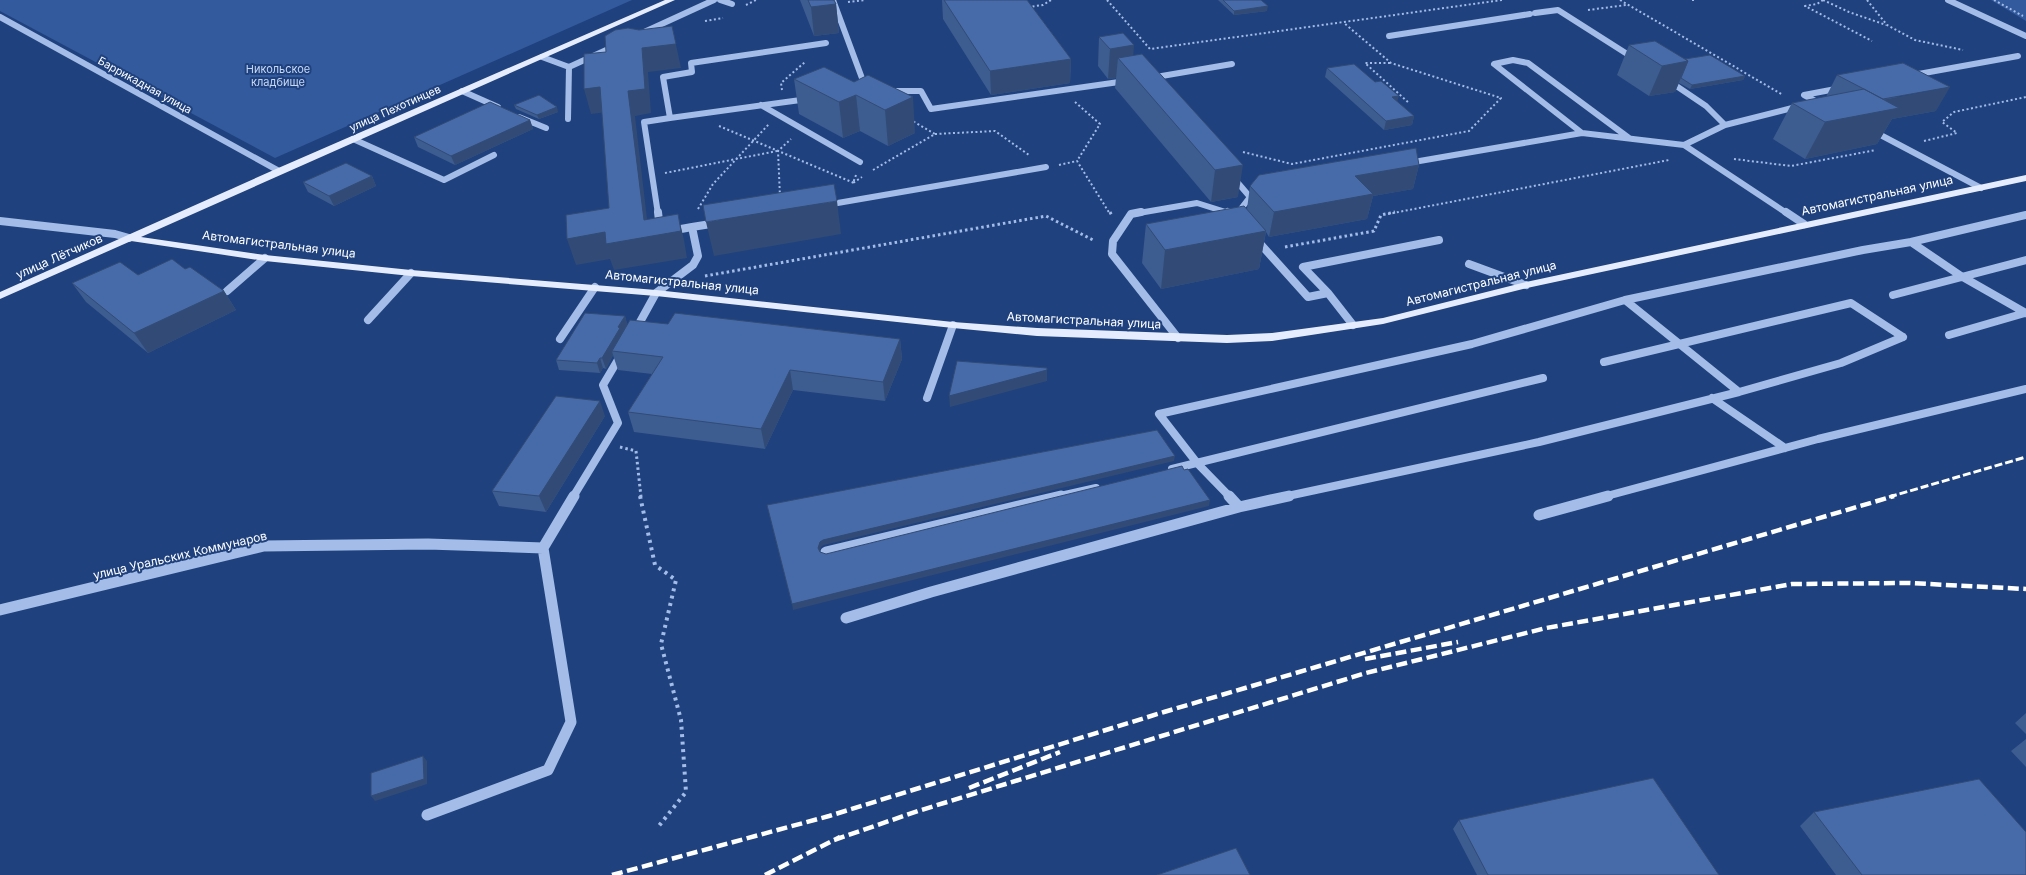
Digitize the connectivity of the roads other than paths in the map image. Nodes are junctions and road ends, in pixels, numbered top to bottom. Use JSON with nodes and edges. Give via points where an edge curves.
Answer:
{"nodes":[{"id":1,"x":671,"y":0,"type":"edge"},
{"id":2,"x":714,"y":0,"type":"edge"},
{"id":3,"x":720,"y":0,"type":"edge"},
{"id":4,"x":833,"y":0,"type":"edge"},
{"id":5,"x":1948,"y":0,"type":"edge"},
{"id":6,"x":732,"y":4,"type":"dead end"},
{"id":7,"x":0,"y":17,"type":"edge"},
{"id":8,"x":1389,"y":36,"type":"dead end"},
{"id":9,"x":2026,"y":36,"type":"edge"},
{"id":10,"x":635,"y":37,"type":"edge"},
{"id":11,"x":826,"y":43,"type":"edge"},
{"id":12,"x":618,"y":44,"type":"edge"},
{"id":13,"x":2018,"y":56,"type":"dead end"},
{"id":14,"x":542,"y":57,"type":"junction"},
{"id":15,"x":1640,"y":63,"type":"edge"},
{"id":16,"x":1232,"y":64,"type":"dead end"},
{"id":17,"x":570,"y":67,"type":"junction"},
{"id":18,"x":1902,"y":77,"type":"edge"},
{"id":19,"x":1150,"y":78,"type":"junction"},
{"id":20,"x":1140,"y":79,"type":"edge"},
{"id":21,"x":1665,"y":79,"type":"edge"},
{"id":22,"x":1130,"y":80,"type":"edge"},
{"id":23,"x":1156,"y":85,"type":"edge"},
{"id":24,"x":1853,"y":86,"type":"edge"},
{"id":25,"x":872,"y":90,"type":"junction"},
{"id":26,"x":462,"y":92,"type":"junction"},
{"id":27,"x":858,"y":92,"type":"edge"},
{"id":28,"x":812,"y":98,"type":"edge"},
{"id":29,"x":1819,"y":103,"type":"junction"},
{"id":30,"x":761,"y":105,"type":"junction"},
{"id":31,"x":1827,"y":107,"type":"edge"},
{"id":32,"x":504,"y":110,"type":"edge"},
{"id":33,"x":512,"y":113,"type":"edge"},
{"id":34,"x":670,"y":118,"type":"junction"},
{"id":35,"x":568,"y":119,"type":"dead end"},
{"id":36,"x":1725,"y":125,"type":"junction"},
{"id":37,"x":1866,"y":127,"type":"edge"},
{"id":38,"x":546,"y":128,"type":"dead end"},
{"id":39,"x":1582,"y":133,"type":"junction"},
{"id":40,"x":353,"y":139,"type":"junction"},
{"id":41,"x":1631,"y":139,"type":"junction"},
{"id":42,"x":1684,"y":145,"type":"junction"},
{"id":43,"x":494,"y":156,"type":"dead end"},
{"id":44,"x":860,"y":162,"type":"road end"},
{"id":45,"x":1403,"y":164,"type":"edge"},
{"id":46,"x":1046,"y":167,"type":"road end"},
{"id":47,"x":1226,"y":168,"type":"edge"},
{"id":48,"x":279,"y":171,"type":"junction"},
{"id":49,"x":2026,"y":178,"type":"edge"},
{"id":50,"x":1981,"y":188,"type":"junction"},
{"id":51,"x":820,"y":206,"type":"edge"},
{"id":52,"x":1236,"y":215,"type":"junction"},
{"id":53,"x":2026,"y":215,"type":"edge"},
{"id":54,"x":0,"y":221,"type":"edge"},
{"id":55,"x":722,"y":222,"type":"edge"},
{"id":56,"x":1242,"y":222,"type":"edge"},
{"id":57,"x":1804,"y":224,"type":"junction"},
{"id":58,"x":689,"y":228,"type":"junction"},
{"id":59,"x":1247,"y":228,"type":"edge"},
{"id":60,"x":129,"y":238,"type":"junction"},
{"id":61,"x":1439,"y":240,"type":"dead end"},
{"id":62,"x":1911,"y":242,"type":"junction"},
{"id":63,"x":265,"y":258,"type":"junction"},
{"id":64,"x":2026,"y":260,"type":"edge"},
{"id":65,"x":1469,"y":264,"type":"dead end"},
{"id":66,"x":411,"y":273,"type":"junction"},
{"id":67,"x":1961,"y":276,"type":"junction"},
{"id":68,"x":1526,"y":285,"type":"junction"},
{"id":69,"x":595,"y":287,"type":"junction"},
{"id":70,"x":227,"y":291,"type":"dead end"},
{"id":71,"x":656,"y":293,"type":"junction"},
{"id":72,"x":1328,"y":294,"type":"junction"},
{"id":73,"x":1893,"y":295,"type":"dead end"},
{"id":74,"x":0,"y":296,"type":"edge"},
{"id":75,"x":1625,"y":300,"type":"junction"},
{"id":76,"x":2026,"y":313,"type":"edge"},
{"id":77,"x":368,"y":320,"type":"dead end"},
{"id":78,"x":953,"y":325,"type":"junction"},
{"id":79,"x":1353,"y":325,"type":"junction"},
{"id":80,"x":632,"y":335,"type":"edge"},
{"id":81,"x":1949,"y":335,"type":"dead end"},
{"id":82,"x":1178,"y":338,"type":"junction"},
{"id":83,"x":560,"y":339,"type":"dead end"},
{"id":84,"x":627,"y":343,"type":"edge"},
{"id":85,"x":1680,"y":344,"type":"junction"},
{"id":86,"x":1604,"y":362,"type":"dead end"},
{"id":87,"x":1543,"y":378,"type":"dead end"},
{"id":88,"x":2026,"y":389,"type":"edge"},
{"id":89,"x":1739,"y":392,"type":"junction"},
{"id":90,"x":927,"y":398,"type":"dead end"},
{"id":91,"x":1712,"y":398,"type":"junction"},
{"id":92,"x":1785,"y":448,"type":"junction"},
{"id":93,"x":1198,"y":463,"type":"junction"},
{"id":94,"x":1160,"y":472,"type":"edge"},
{"id":95,"x":1103,"y":486,"type":"edge"},
{"id":96,"x":1239,"y":507,"type":"junction"},
{"id":97,"x":1539,"y":515,"type":"dead end"},
{"id":98,"x":543,"y":548,"type":"junction"},
{"id":99,"x":826,"y":552,"type":"edge"},
{"id":100,"x":0,"y":610,"type":"edge"},
{"id":101,"x":846,"y":618,"type":"dead end"},
{"id":102,"x":427,"y":815,"type":"dead end"}],
"edges":[{"from":1,"to":14,"type":"main road","name":"улица Пехотинцев"},
{"from":2,"to":10,"type":"street"},
{"from":3,"to":6,"type":"street"},
{"from":4,"to":25,"type":"street"},
{"from":5,"to":9,"type":"street"},
{"from":7,"to":48,"type":"street","name":"Баррикадная улица"},
{"from":8,"to":15,"type":"street","via":[[1558,10]]},
{"from":11,"to":34,"type":"street","via":[[691,62],[692,72],[663,77]]},
{"from":12,"to":17,"type":"street"},
{"from":13,"to":18,"type":"street"},
{"from":14,"to":17,"type":"street"},
{"from":14,"to":26,"type":"main road","name":"улица Пехотинцев"},
{"from":16,"to":19,"type":"street"},
{"from":17,"to":35,"type":"street"},
{"from":19,"to":20,"type":"street"},
{"from":19,"to":23,"type":"street"},
{"from":21,"to":36,"type":"street","via":[[1706,106]]},
{"from":22,"to":25,"type":"street","via":[[931,109],[921,91]]},
{"from":24,"to":29,"type":"street","via":[[1804,95]]},
{"from":25,"to":27,"type":"street"},
{"from":26,"to":32,"type":"street"},
{"from":26,"to":40,"type":"main road","name":"улица Пехотинцев"},
{"from":28,"to":30,"type":"street"},
{"from":29,"to":31,"type":"street"},
{"from":29,"to":36,"type":"street"},
{"from":30,"to":34,"type":"street"},
{"from":30,"to":44,"type":"street"},
{"from":33,"to":38,"type":"street"},
{"from":34,"to":58,"type":"street","via":[[644,122],[661,233]]},
{"from":36,"to":42,"type":"street"},
{"from":37,"to":50,"type":"street"},
{"from":39,"to":41,"type":"street"},
{"from":39,"to":41,"type":"street","via":[[1494,64],[1513,60],[1528,64]]},
{"from":39,"to":45,"type":"street"},
{"from":40,"to":43,"type":"street","via":[[444,180]]},
{"from":40,"to":48,"type":"main road","name":"улица Пехотинцев"},
{"from":41,"to":42,"type":"street"},
{"from":42,"to":57,"type":"street"},
{"from":46,"to":51,"type":"street"},
{"from":47,"to":52,"type":"street","via":[[1250,196]]},
{"from":48,"to":60,"type":"main road","name":"улица Пехотинцев"},
{"from":49,"to":50,"type":"main road","name":"Автомагистральная улица"},
{"from":50,"to":57,"type":"main road","name":"Автомагистральная улица"},
{"from":52,"to":56,"type":"street"},
{"from":52,"to":82,"type":"street","via":[[1197,203],[1131,214],[1113,241],[1112,254]]},
{"from":53,"to":62,"type":"street"},
{"from":54,"to":60,"type":"street"},
{"from":55,"to":58,"type":"street"},
{"from":57,"to":68,"type":"main road","name":"Автомагистральная улица"},
{"from":58,"to":71,"type":"street","via":[[698,256],[693,265]]},
{"from":59,"to":72,"type":"street","via":[[1308,296]]},
{"from":60,"to":63,"type":"main road","name":"Автомагистральная улица"},
{"from":60,"to":74,"type":"main road","name":"улица Лётчиков"},
{"from":61,"to":72,"type":"street","via":[[1303,267]]},
{"from":62,"to":67,"type":"street"},
{"from":62,"to":75,"type":"street"},
{"from":63,"to":66,"type":"main road","name":"Автомагистральная улица"},
{"from":63,"to":70,"type":"street"},
{"from":64,"to":67,"type":"street"},
{"from":65,"to":68,"type":"street"},
{"from":66,"to":69,"type":"main road","name":"Автомагистральная улица"},
{"from":66,"to":77,"type":"street"},
{"from":67,"to":73,"type":"street"},
{"from":67,"to":76,"type":"street"},
{"from":68,"to":79,"type":"main road","name":"Автомагистральная улица","via":[[1383,321]]},
{"from":69,"to":71,"type":"main road","name":"Автомагистральная улица"},
{"from":69,"to":83,"type":"street"},
{"from":71,"to":78,"type":"main road","name":"Автомагистральная улица"},
{"from":71,"to":80,"type":"street"},
{"from":72,"to":79,"type":"street"},
{"from":75,"to":85,"type":"street"},
{"from":75,"to":93,"type":"street","via":[[1472,344],[1159,414]]},
{"from":76,"to":81,"type":"street"},
{"from":78,"to":82,"type":"main road","name":"Автомагистральная улица"},
{"from":78,"to":90,"type":"street"},
{"from":79,"to":82,"type":"main road","name":"Автомагистральная улица","via":[[1272,337]]},
{"from":84,"to":98,"type":"street","via":[[603,385],[618,423]]},
{"from":85,"to":86,"type":"street"},
{"from":85,"to":89,"type":"street"},
{"from":85,"to":89,"type":"street","via":[[1851,303],[1903,337],[1842,363]]},
{"from":87,"to":93,"type":"street"},
{"from":88,"to":92,"type":"street"},
{"from":89,"to":91,"type":"street"},
{"from":91,"to":92,"type":"street"},
{"from":91,"to":96,"type":"street","via":[[1539,442]]},
{"from":92,"to":97,"type":"street"},
{"from":93,"to":94,"type":"street"},
{"from":93,"to":96,"type":"street"},
{"from":95,"to":99,"type":"street"},
{"from":96,"to":101,"type":"street"},
{"from":98,"to":100,"type":"street","name":"улица Уральских Коммунаров","via":[[428,544],[264,546]]},
{"from":98,"to":102,"type":"street","via":[[572,722],[548,770]]}]}
